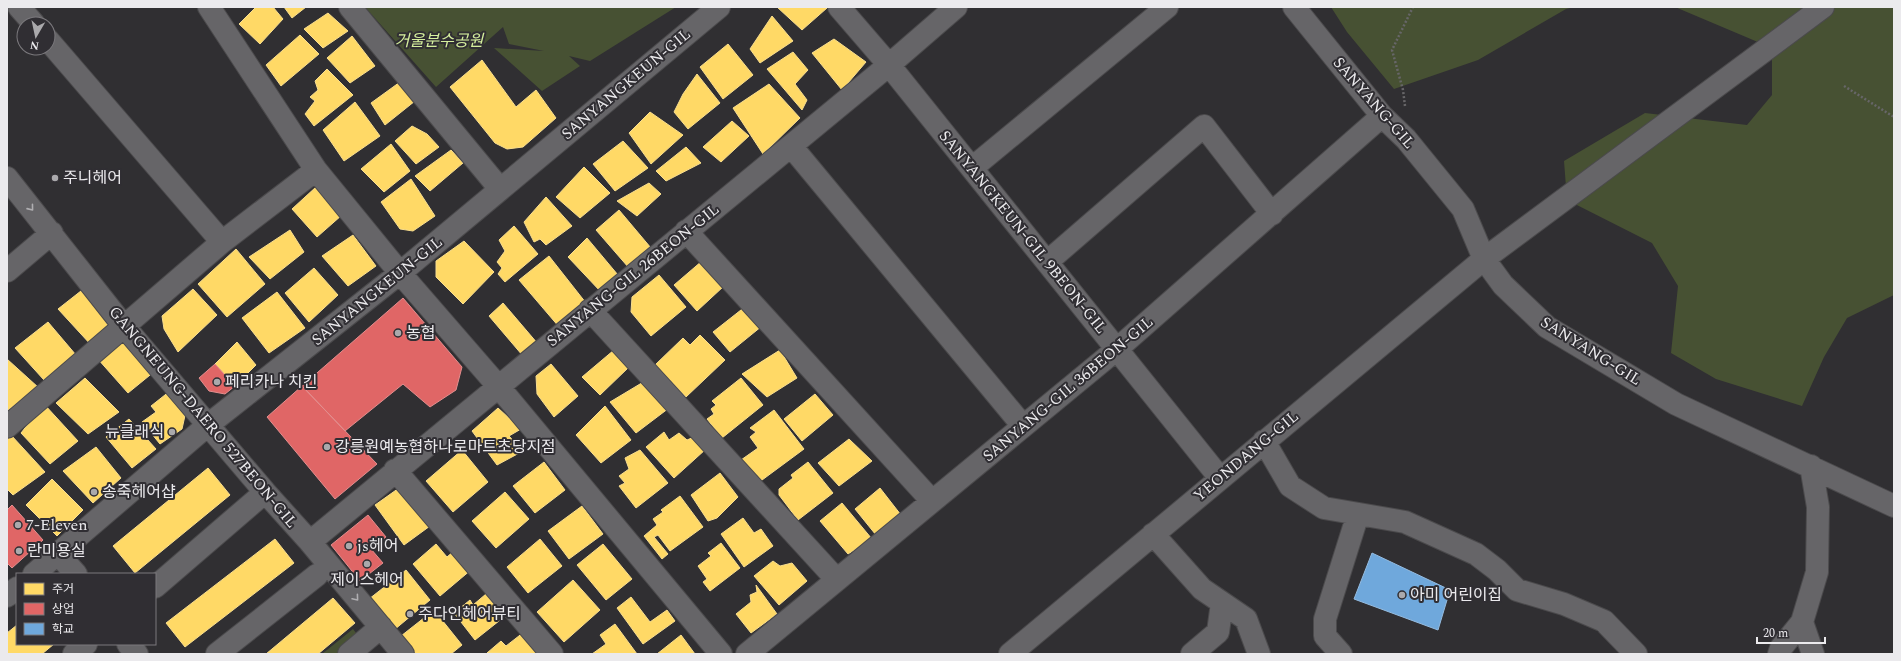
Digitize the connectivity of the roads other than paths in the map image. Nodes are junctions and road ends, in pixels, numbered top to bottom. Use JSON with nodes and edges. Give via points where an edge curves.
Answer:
{"nodes":[{"id":1,"x":19,"y":7,"type":"edge"},
{"id":2,"x":209,"y":7,"type":"edge"},
{"id":3,"x":350,"y":7,"type":"edge"},
{"id":4,"x":720,"y":7,"type":"edge"},
{"id":5,"x":839,"y":7,"type":"edge"},
{"id":6,"x":956,"y":7,"type":"edge"},
{"id":7,"x":1167,"y":7,"type":"edge"},
{"id":8,"x":1294,"y":7,"type":"edge"},
{"id":9,"x":1823,"y":7,"type":"edge"},
{"id":10,"x":27,"y":16,"type":"edge"},
{"id":11,"x":56,"y":49,"type":"edge"},
{"id":12,"x":889,"y":65,"type":"junction"},
{"id":13,"x":1382,"y":116,"type":"junction"},
{"id":14,"x":790,"y":146,"type":"junction"},
{"id":15,"x":972,"y":168,"type":"junction"},
{"id":16,"x":316,"y":170,"type":"junction"},
{"id":17,"x":7,"y":178,"type":"edge"},
{"id":18,"x":500,"y":189,"type":"junction"},
{"id":19,"x":1272,"y":214,"type":"junction"},
{"id":20,"x":686,"y":231,"type":"junction"},
{"id":21,"x":52,"y":233,"type":"junction"},
{"id":22,"x":222,"y":242,"type":"junction"},
{"id":23,"x":1484,"y":259,"type":"junction"},
{"id":24,"x":1048,"y":262,"type":"junction"},
{"id":25,"x":7,"y":271,"type":"edge"},
{"id":26,"x":400,"y":274,"type":"junction"},
{"id":27,"x":590,"y":310,"type":"junction"},
{"id":28,"x":123,"y":326,"type":"junction"},
{"id":29,"x":1117,"y":349,"type":"junction"},
{"id":30,"x":498,"y":386,"type":"junction"},
{"id":31,"x":208,"y":426,"type":"junction"},
{"id":32,"x":1023,"y":426,"type":"junction"},
{"id":33,"x":7,"y":427,"type":"edge"},
{"id":34,"x":1264,"y":441,"type":"junction"},
{"id":35,"x":1811,"y":466,"type":"junction"},
{"id":36,"x":395,"y":470,"type":"junction"},
{"id":37,"x":1220,"y":478,"type":"junction"},
{"id":38,"x":256,"y":500,"type":"dead end"},
{"id":39,"x":932,"y":501,"type":"junction"},
{"id":40,"x":1894,"y":506,"type":"edge"},
{"id":41,"x":1358,"y":514,"type":"junction"},
{"id":42,"x":1153,"y":534,"type":"junction"},
{"id":43,"x":310,"y":542,"type":"junction"},
{"id":44,"x":58,"y":554,"type":"junction"},
{"id":45,"x":35,"y":573,"type":"edge"},
{"id":46,"x":75,"y":573,"type":"edge"},
{"id":47,"x":317,"y":575,"type":"dead end"},
{"id":48,"x":837,"y":580,"type":"junction"},
{"id":49,"x":156,"y":586,"type":"edge"},
{"id":50,"x":16,"y":589,"type":"edge"},
{"id":51,"x":7,"y":596,"type":"edge"},
{"id":52,"x":1222,"y":602,"type":"junction"},
{"id":53,"x":1802,"y":622,"type":"junction"},
{"id":54,"x":381,"y":627,"type":"junction"},
{"id":55,"x":85,"y":645,"type":"edge"},
{"id":56,"x":129,"y":645,"type":"edge"},
{"id":57,"x":74,"y":654,"type":"edge"},
{"id":58,"x":137,"y":654,"type":"edge"},
{"id":59,"x":217,"y":654,"type":"edge"},
{"id":60,"x":349,"y":654,"type":"edge"},
{"id":61,"x":402,"y":654,"type":"edge"},
{"id":62,"x":552,"y":654,"type":"edge"},
{"id":63,"x":721,"y":654,"type":"edge"},
{"id":64,"x":747,"y":654,"type":"edge"},
{"id":65,"x":1010,"y":654,"type":"edge"},
{"id":66,"x":1192,"y":654,"type":"edge"},
{"id":67,"x":1259,"y":654,"type":"edge"},
{"id":68,"x":1341,"y":654,"type":"edge"},
{"id":69,"x":1636,"y":654,"type":"edge"},
{"id":70,"x":1779,"y":654,"type":"edge"},
{"id":71,"x":1813,"y":654,"type":"edge"}],
"edges":[{"from":1,"to":10,"type":"street"},
{"from":2,"to":16,"type":"street"},
{"from":3,"to":18,"type":"street"},
{"from":4,"to":18,"type":"street","name":"SANYANGKEUN-GIL"},
{"from":5,"to":12,"type":"street","name":"SANYANGKEUN-GIL 9BEON-GIL"},
{"from":6,"to":12,"type":"street","name":"SANYANG-GIL 26BEON-GIL"},
{"from":7,"to":15,"type":"street"},
{"from":8,"to":13,"type":"street","name":"SANYANG-GIL"},
{"from":9,"to":23,"type":"street","name":"YEONDANG-GIL"},
{"from":11,"to":22,"type":"street"},
{"from":12,"to":14,"type":"street","name":"SANYANG-GIL 26BEON-GIL"},
{"from":12,"to":15,"type":"street","name":"SANYANGKEUN-GIL 9BEON-GIL"},
{"from":13,"to":19,"type":"street","name":"SANYANG-GIL 36BEON-GIL"},
{"from":13,"to":23,"type":"street","name":"SANYANG-GIL","via":[[1406,139],[1463,209]]},
{"from":14,"to":20,"type":"street","name":"SANYANG-GIL 26BEON-GIL"},
{"from":14,"to":32,"type":"street"},
{"from":15,"to":24,"type":"street","name":"SANYANGKEUN-GIL 9BEON-GIL"},
{"from":16,"to":22,"type":"street"},
{"from":16,"to":26,"type":"street"},
{"from":17,"to":21,"type":"street","name":"GANGNEUNG-DAERO 527BEON-GIL","one_way":true},
{"from":18,"to":26,"type":"street","name":"SANYANGKEUN-GIL"},
{"from":19,"to":24,"type":"street","via":[[1204,126]]},
{"from":19,"to":29,"type":"street","name":"SANYANG-GIL 36BEON-GIL"},
{"from":20,"to":27,"type":"street","name":"SANYANG-GIL 26BEON-GIL"},
{"from":20,"to":39,"type":"street"},
{"from":21,"to":25,"type":"street"},
{"from":21,"to":28,"type":"street","name":"GANGNEUNG-DAERO 527BEON-GIL"},
{"from":22,"to":28,"type":"street"},
{"from":23,"to":34,"type":"street","name":"YEONDANG-GIL"},
{"from":23,"to":35,"type":"street","name":"SANYANG-GIL","via":[[1503,285],[1547,327],[1676,404]]},
{"from":24,"to":29,"type":"street","name":"SANYANGKEUN-GIL 9BEON-GIL"},
{"from":26,"to":30,"type":"street"},
{"from":26,"to":31,"type":"street","name":"SANYANGKEUN-GIL"},
{"from":27,"to":30,"type":"street","name":"SANYANG-GIL 26BEON-GIL"},
{"from":27,"to":48,"type":"street"},
{"from":28,"to":31,"type":"street","name":"GANGNEUNG-DAERO 527BEON-GIL"},
{"from":28,"to":33,"type":"street"},
{"from":29,"to":32,"type":"street","name":"SANYANG-GIL 36BEON-GIL"},
{"from":29,"to":37,"type":"street","name":"SANYANGKEUN-GIL 9BEON-GIL"},
{"from":30,"to":36,"type":"street","name":"SANYANG-GIL 26BEON-GIL"},
{"from":30,"to":63,"type":"street"},
{"from":31,"to":43,"type":"street","name":"GANGNEUNG-DAERO 527BEON-GIL"},
{"from":31,"to":44,"type":"street","name":"SANYANGKEUN-GIL"},
{"from":32,"to":39,"type":"street","name":"SANYANG-GIL 36BEON-GIL"},
{"from":34,"to":37,"type":"street","name":"YEONDANG-GIL"},
{"from":34,"to":41,"type":"street","via":[[1290,486],[1324,508]]},
{"from":35,"to":40,"type":"street","name":"SANYANG-GIL"},
{"from":35,"to":53,"type":"street","via":[[1818,507],[1817,572]]},
{"from":36,"to":43,"type":"street","name":"SANYANG-GIL 26BEON-GIL"},
{"from":36,"to":62,"type":"street"},
{"from":37,"to":42,"type":"street","name":"YEONDANG-GIL"},
{"from":38,"to":49,"type":"street"},
{"from":39,"to":48,"type":"street","name":"SANYANG-GIL 36BEON-GIL"},
{"from":41,"to":68,"type":"street","via":[[1325,619],[1325,636]]},
{"from":41,"to":69,"type":"street","via":[[1405,522],[1476,554],[1517,590],[1564,604],[1604,622]]},
{"from":42,"to":52,"type":"street","via":[[1202,589]]},
{"from":42,"to":65,"type":"street","name":"YEONDANG-GIL"},
{"from":43,"to":54,"type":"street","name":"GANGNEUNG-DAERO 527BEON-GIL","one_way":true},
{"from":44,"to":45,"type":"street","name":"SANYANGKEUN-GIL"},
{"from":44,"to":46,"type":"street"},
{"from":47,"to":59,"type":"street"},
{"from":48,"to":64,"type":"street","name":"SANYANG-GIL 36BEON-GIL"},
{"from":50,"to":51,"type":"street"},
{"from":52,"to":66,"type":"street","via":[[1218,632]]},
{"from":52,"to":67,"type":"street","via":[[1246,620]]},
{"from":53,"to":70,"type":"street"},
{"from":53,"to":71,"type":"street"},
{"from":54,"to":60,"type":"street"},
{"from":54,"to":61,"type":"street","name":"GANGNEUNG-DAERO 527BEON-GIL"},
{"from":55,"to":57,"type":"street"},
{"from":56,"to":58,"type":"street"}]}
